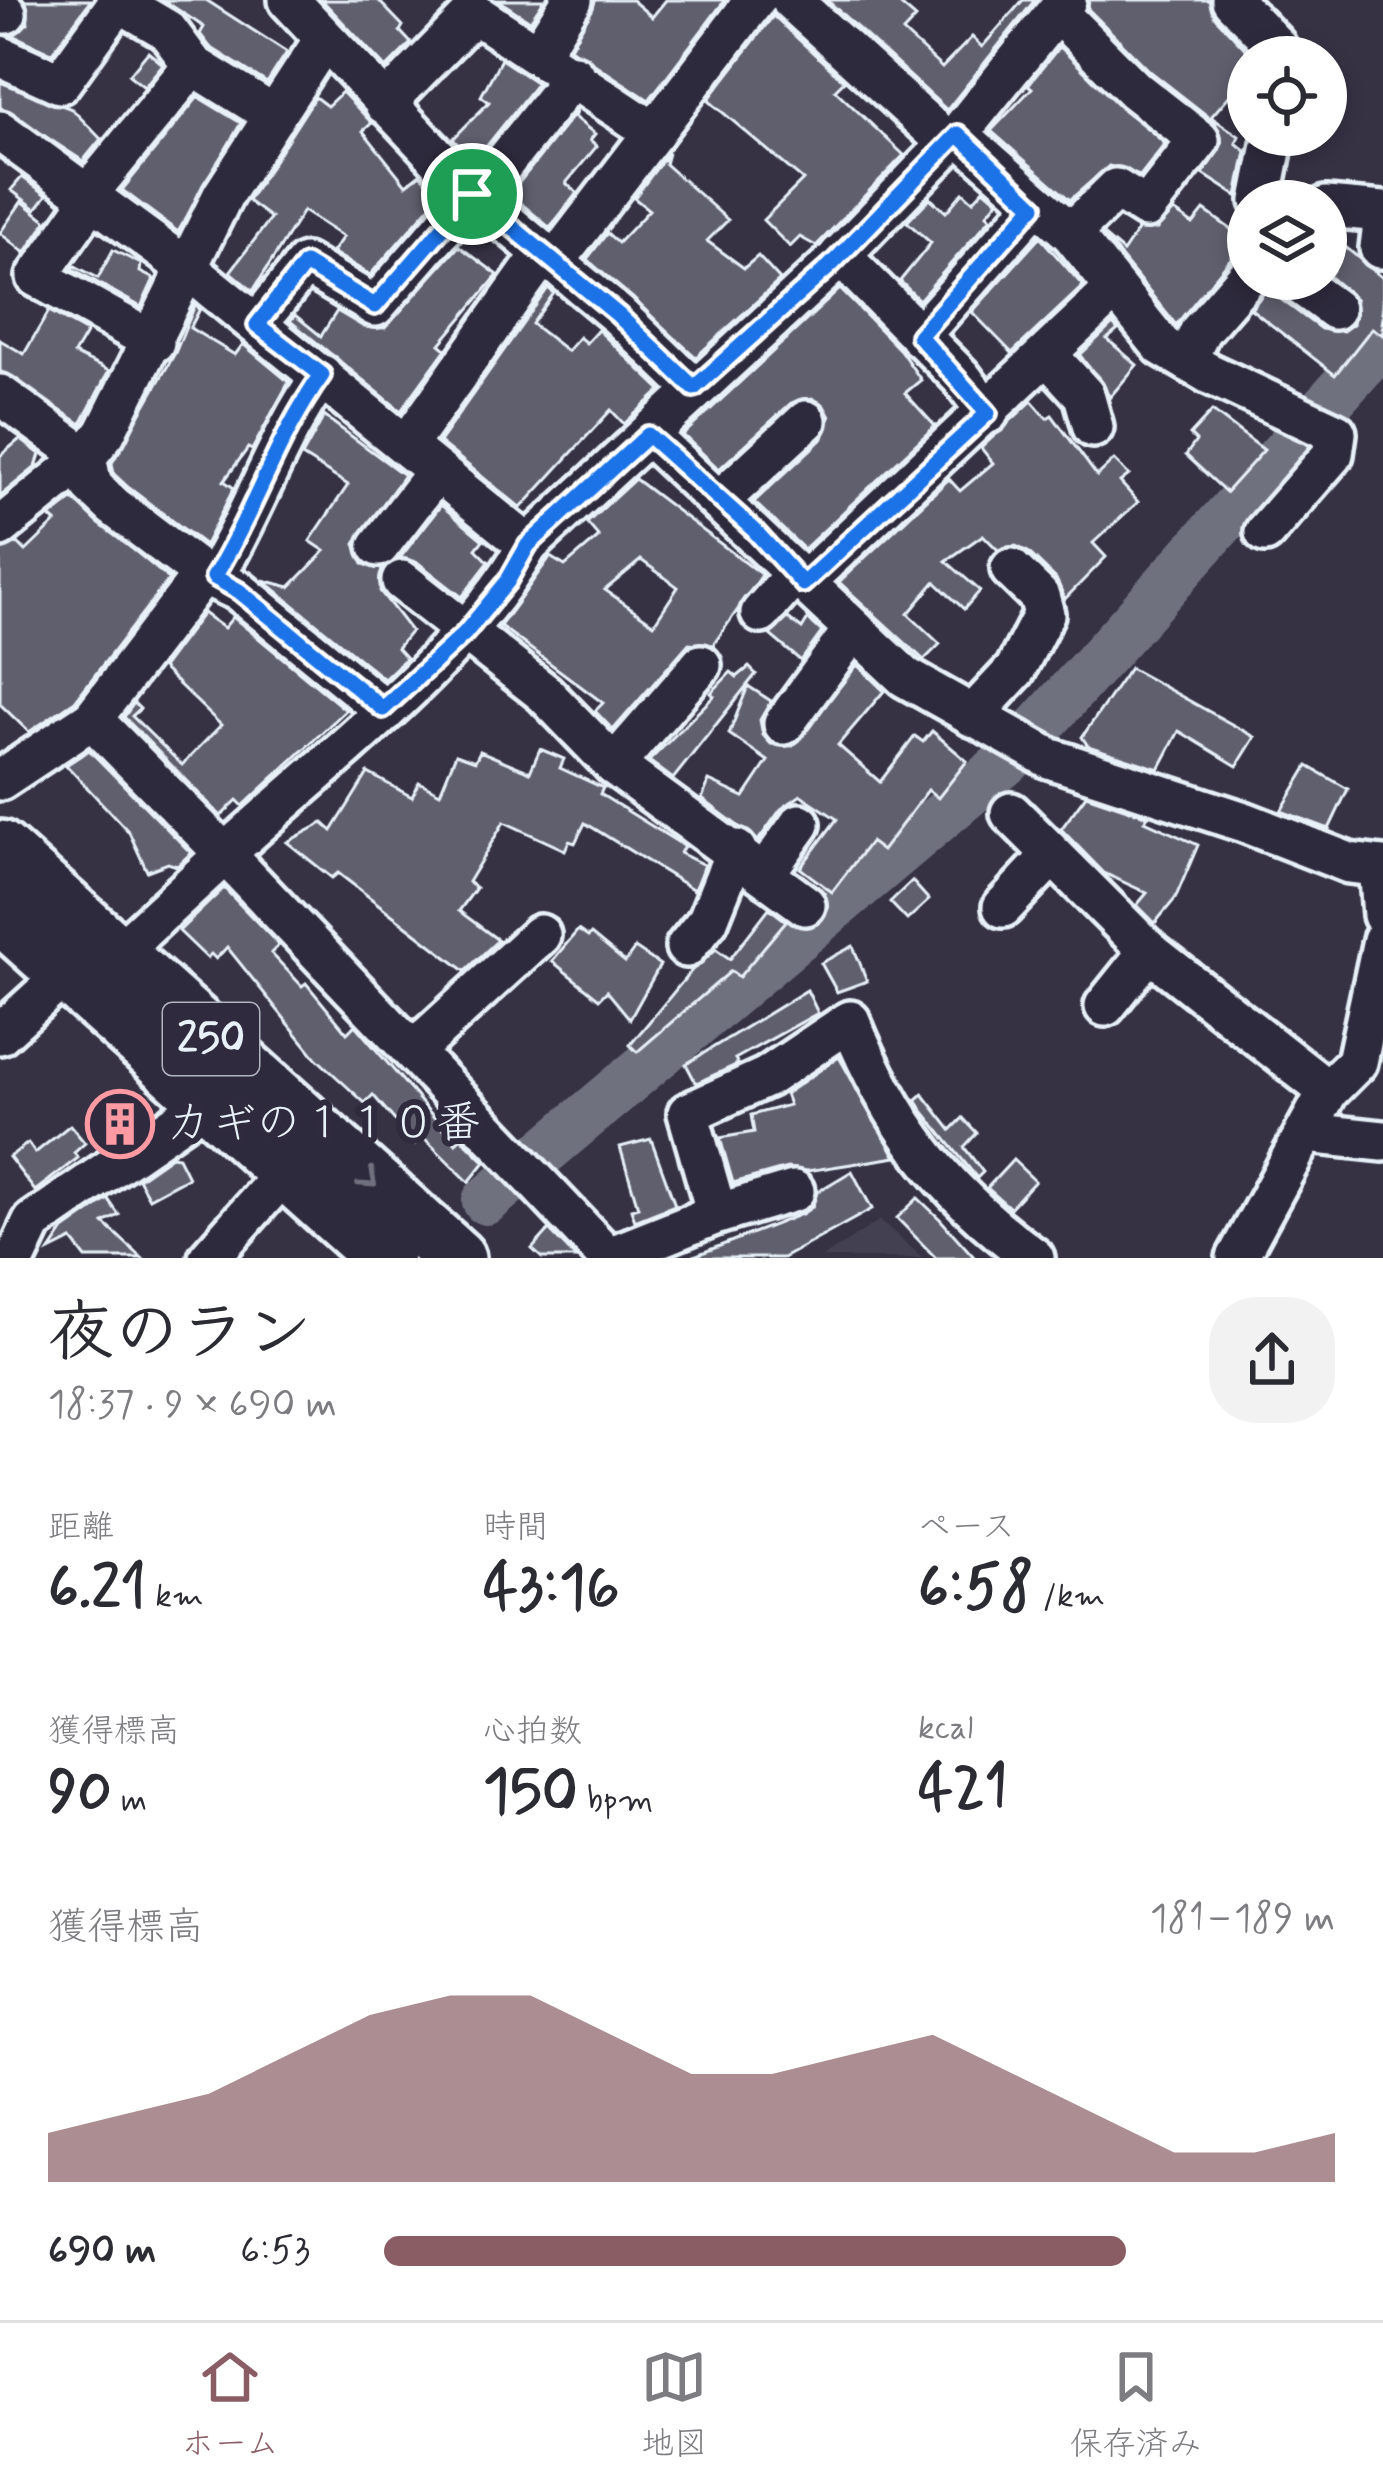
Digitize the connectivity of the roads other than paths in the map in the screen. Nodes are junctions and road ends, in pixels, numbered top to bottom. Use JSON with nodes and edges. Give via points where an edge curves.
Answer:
{"nodes":[{"id":1,"x":289,"y":0,"type":"edge"},
{"id":2,"x":572,"y":0,"type":"edge"},
{"id":3,"x":755,"y":0,"type":"edge"},
{"id":4,"x":1232,"y":0,"type":"edge"},
{"id":5,"x":117,"y":2,"type":"edge"},
{"id":6,"x":798,"y":2,"type":"edge"},
{"id":7,"x":1061,"y":6,"type":"edge"},
{"id":8,"x":1266,"y":36,"type":"edge"},
{"id":9,"x":323,"y":40,"type":"junction"},
{"id":10,"x":538,"y":53,"type":"junction"},
{"id":11,"x":0,"y":56,"type":"edge"},
{"id":12,"x":193,"y":64,"type":"junction"},
{"id":13,"x":574,"y":75,"type":"junction"},
{"id":14,"x":385,"y":104,"type":"junction"},
{"id":15,"x":275,"y":116,"type":"junction"},
{"id":16,"x":0,"y":131,"type":"edge"},
{"id":17,"x":654,"y":132,"type":"junction"},
{"id":18,"x":953,"y":138,"type":"junction"},
{"id":19,"x":474,"y":196,"type":"junction"},
{"id":20,"x":90,"y":197,"type":"junction"},
{"id":21,"x":1034,"y":206,"type":"junction"},
{"id":22,"x":1347,"y":215,"type":"edge"},
{"id":23,"x":1382,"y":228,"type":"edge"},
{"id":24,"x":1071,"y":233,"type":"junction"},
{"id":25,"x":840,"y":255,"type":"junction"},
{"id":26,"x":548,"y":260,"type":"junction"},
{"id":27,"x":187,"y":268,"type":"junction"},
{"id":28,"x":1114,"y":290,"type":"junction"},
{"id":29,"x":1227,"y":300,"type":"edge"},
{"id":30,"x":1322,"y":300,"type":"edge"},
{"id":31,"x":1334,"y":309,"type":"dead end"},
{"id":32,"x":257,"y":325,"type":"junction"},
{"id":33,"x":919,"y":336,"type":"junction"},
{"id":34,"x":154,"y":342,"type":"junction"},
{"id":35,"x":1049,"y":357,"type":"junction"},
{"id":36,"x":1187,"y":360,"type":"junction"},
{"id":37,"x":322,"y":375,"type":"junction"},
{"id":38,"x":694,"y":388,"type":"junction"},
{"id":39,"x":0,"y":395,"type":"edge"},
{"id":40,"x":988,"y":413,"type":"junction"},
{"id":41,"x":806,"y":421,"type":"dead end"},
{"id":42,"x":1093,"y":427,"type":"dead end"},
{"id":43,"x":648,"y":435,"type":"junction"},
{"id":44,"x":406,"y":445,"type":"junction"},
{"id":45,"x":86,"y":457,"type":"junction"},
{"id":46,"x":437,"y":470,"type":"junction"},
{"id":47,"x":720,"y":500,"type":"junction"},
{"id":48,"x":0,"y":527,"type":"edge"},
{"id":49,"x":1265,"y":532,"type":"dead end"},
{"id":50,"x":528,"y":545,"type":"junction"},
{"id":51,"x":379,"y":546,"type":"dead end"},
{"id":52,"x":1011,"y":569,"type":"dead end"},
{"id":53,"x":208,"y":576,"type":"junction"},
{"id":54,"x":799,"y":579,"type":"junction"},
{"id":55,"x":402,"y":581,"type":"dead end"},
{"id":56,"x":761,"y":614,"type":"dead end"},
{"id":57,"x":853,"y":630,"type":"junction"},
{"id":58,"x":465,"y":633,"type":"junction"},
{"id":59,"x":697,"y":686,"type":"dead end"},
{"id":60,"x":383,"y":709,"type":"junction"},
{"id":61,"x":972,"y":716,"type":"junction"},
{"id":62,"x":92,"y":719,"type":"junction"},
{"id":63,"x":784,"y":724,"type":"dead end"},
{"id":64,"x":614,"y":765,"type":"junction"},
{"id":65,"x":1,"y":780,"type":"edge"},
{"id":66,"x":1011,"y":813,"type":"dead end"},
{"id":67,"x":800,"y":824,"type":"dead end"},
{"id":68,"x":0,"y":850,"type":"edge"},
{"id":69,"x":225,"y":854,"type":"junction"},
{"id":70,"x":1051,"y":856,"type":"junction"},
{"id":71,"x":751,"y":862,"type":"junction"},
{"id":72,"x":1381,"y":867,"type":"edge"},
{"id":73,"x":805,"y":905,"type":"dead end"},
{"id":74,"x":1003,"y":907,"type":"dead end"},
{"id":75,"x":0,"y":913,"type":"edge"},
{"id":76,"x":1383,"y":915,"type":"edge"},
{"id":77,"x":540,"y":935,"type":"dead end"},
{"id":78,"x":1383,"y":940,"type":"edge"},
{"id":79,"x":686,"y":947,"type":"dead end"},
{"id":80,"x":1149,"y":951,"type":"junction"},
{"id":81,"x":93,"y":963,"type":"junction"},
{"id":82,"x":1377,"y":1002,"type":"edge"},
{"id":83,"x":1105,"y":1006,"type":"dead end"},
{"id":84,"x":0,"y":1034,"type":"edge"},
{"id":85,"x":413,"y":1052,"type":"junction"},
{"id":86,"x":1328,"y":1091,"type":"junction"},
{"id":87,"x":209,"y":1100,"type":"junction"},
{"id":88,"x":1307,"y":1133,"type":"junction"},
{"id":89,"x":1383,"y":1141,"type":"edge"},
{"id":90,"x":287,"y":1170,"type":"junction"},
{"id":91,"x":794,"y":1191,"type":"dead end"},
{"id":92,"x":717,"y":1214,"type":"junction"},
{"id":93,"x":428,"y":1249,"type":"edge"},
{"id":94,"x":16,"y":1258,"type":"edge"},
{"id":95,"x":209,"y":1258,"type":"edge"},
{"id":96,"x":609,"y":1258,"type":"edge"},
{"id":97,"x":1034,"y":1258,"type":"edge"},
{"id":98,"x":1237,"y":1258,"type":"edge"}],
"edges":[{"from":1,"to":9,"type":"street"},
{"from":2,"to":10,"type":"street"},
{"from":3,"to":17,"type":"street"},
{"from":4,"to":8,"type":"street"},
{"from":5,"to":11,"type":"street","via":[[60,83]]},
{"from":5,"to":12,"type":"street","via":[[167,30]]},
{"from":6,"to":18,"type":"street"},
{"from":7,"to":18,"type":"street"},
{"from":7,"to":24,"type":"street","via":[[1135,90],[1199,140],[1146,208],[1116,190]]},
{"from":9,"to":14,"type":"street"},
{"from":9,"to":15,"type":"street"},
{"from":10,"to":13,"type":"street"},
{"from":10,"to":14,"type":"street","via":[[474,14]]},
{"from":12,"to":15,"type":"street"},
{"from":12,"to":20,"type":"street"},
{"from":13,"to":17,"type":"street"},
{"from":13,"to":19,"type":"street"},
{"from":14,"to":19,"type":"street"},
{"from":15,"to":27,"type":"street"},
{"from":16,"to":20,"type":"street"},
{"from":17,"to":26,"type":"street"},
{"from":18,"to":21,"type":"street"},
{"from":18,"to":25,"type":"street"},
{"from":19,"to":26,"type":"street"},
{"from":19,"to":32,"type":"street","via":[[375,306],[305,264]]},
{"from":20,"to":27,"type":"street"},
{"from":20,"to":34,"type":"street","via":[[37,277]]},
{"from":21,"to":24,"type":"street"},
{"from":21,"to":33,"type":"street"},
{"from":22,"to":23,"type":"street"},
{"from":24,"to":28,"type":"street"},
{"from":25,"to":33,"type":"street"},
{"from":25,"to":38,"type":"street"},
{"from":26,"to":38,"type":"street"},
{"from":26,"to":44,"type":"street"},
{"from":27,"to":32,"type":"street"},
{"from":27,"to":34,"type":"street"},
{"from":28,"to":35,"type":"street"},
{"from":28,"to":36,"type":"street","via":[[1162,346]]},
{"from":29,"to":36,"type":"street"},
{"from":30,"to":31,"type":"street"},
{"from":32,"to":37,"type":"street"},
{"from":33,"to":40,"type":"street"},
{"from":34,"to":45,"type":"street"},
{"from":35,"to":40,"type":"street"},
{"from":35,"to":42,"type":"street","via":[[1084,395]]},
{"from":36,"to":49,"type":"street","via":[[1336,433],[1333,454]]},
{"from":37,"to":44,"type":"street"},
{"from":37,"to":53,"type":"street","via":[[270,459],[256,507]]},
{"from":38,"to":43,"type":"street"},
{"from":39,"to":45,"type":"street"},
{"from":40,"to":54,"type":"street"},
{"from":41,"to":47,"type":"street"},
{"from":43,"to":47,"type":"street"},
{"from":43,"to":50,"type":"street"},
{"from":44,"to":46,"type":"street"},
{"from":45,"to":48,"type":"street"},
{"from":45,"to":53,"type":"street","via":[[97,492]]},
{"from":46,"to":50,"type":"street"},
{"from":46,"to":51,"type":"street"},
{"from":47,"to":54,"type":"street"},
{"from":50,"to":58,"type":"street"},
{"from":52,"to":61,"type":"street","via":[[1039,596],[1044,614],[1015,670]]},
{"from":53,"to":60,"type":"street","via":[[249,598]]},
{"from":53,"to":62,"type":"street"},
{"from":54,"to":56,"type":"street"},
{"from":54,"to":57,"type":"street"},
{"from":55,"to":58,"type":"street"},
{"from":57,"to":61,"type":"street","via":[[905,677]]},
{"from":57,"to":63,"type":"street"},
{"from":58,"to":60,"type":"street"},
{"from":58,"to":64,"type":"street","via":[[544,693]]},
{"from":59,"to":64,"type":"street"},
{"from":60,"to":69,"type":"street"},
{"from":61,"to":72,"type":"street","via":[[1049,758]]},
{"from":62,"to":65,"type":"street"},
{"from":62,"to":69,"type":"street"},
{"from":64,"to":71,"type":"street","via":[[679,791]]},
{"from":66,"to":70,"type":"street"},
{"from":67,"to":71,"type":"street"},
{"from":68,"to":81,"type":"highway","number":"250"},
{"from":69,"to":81,"type":"street"},
{"from":69,"to":85,"type":"street"},
{"from":70,"to":74,"type":"street"},
{"from":70,"to":80,"type":"street"},
{"from":71,"to":73,"type":"street"},
{"from":71,"to":79,"type":"street"},
{"from":72,"to":76,"type":"street"},
{"from":75,"to":81,"type":"highway","number":"250"},
{"from":77,"to":85,"type":"street"},
{"from":78,"to":82,"type":"street"},
{"from":80,"to":83,"type":"street"},
{"from":80,"to":86,"type":"street"},
{"from":81,"to":84,"type":"street"},
{"from":81,"to":87,"type":"highway","number":"250"},
{"from":81,"to":93,"type":"highway","number":"250","one_way":true},
{"from":82,"to":86,"type":"street","via":[[1357,1062]]},
{"from":85,"to":96,"type":"street"},
{"from":86,"to":88,"type":"street"},
{"from":87,"to":90,"type":"highway","number":"250"},
{"from":87,"to":94,"type":"street","via":[[33,1222]]},
{"from":88,"to":89,"type":"street"},
{"from":88,"to":98,"type":"street"},
{"from":90,"to":93,"type":"highway","number":"250"},
{"from":90,"to":95,"type":"street"},
{"from":91,"to":92,"type":"street"},
{"from":92,"to":96,"type":"street"},
{"from":92,"to":97,"type":"street","via":[[688,1113],[767,1076],[858,1017],[897,1090],[909,1140],[968,1184]]}]}
